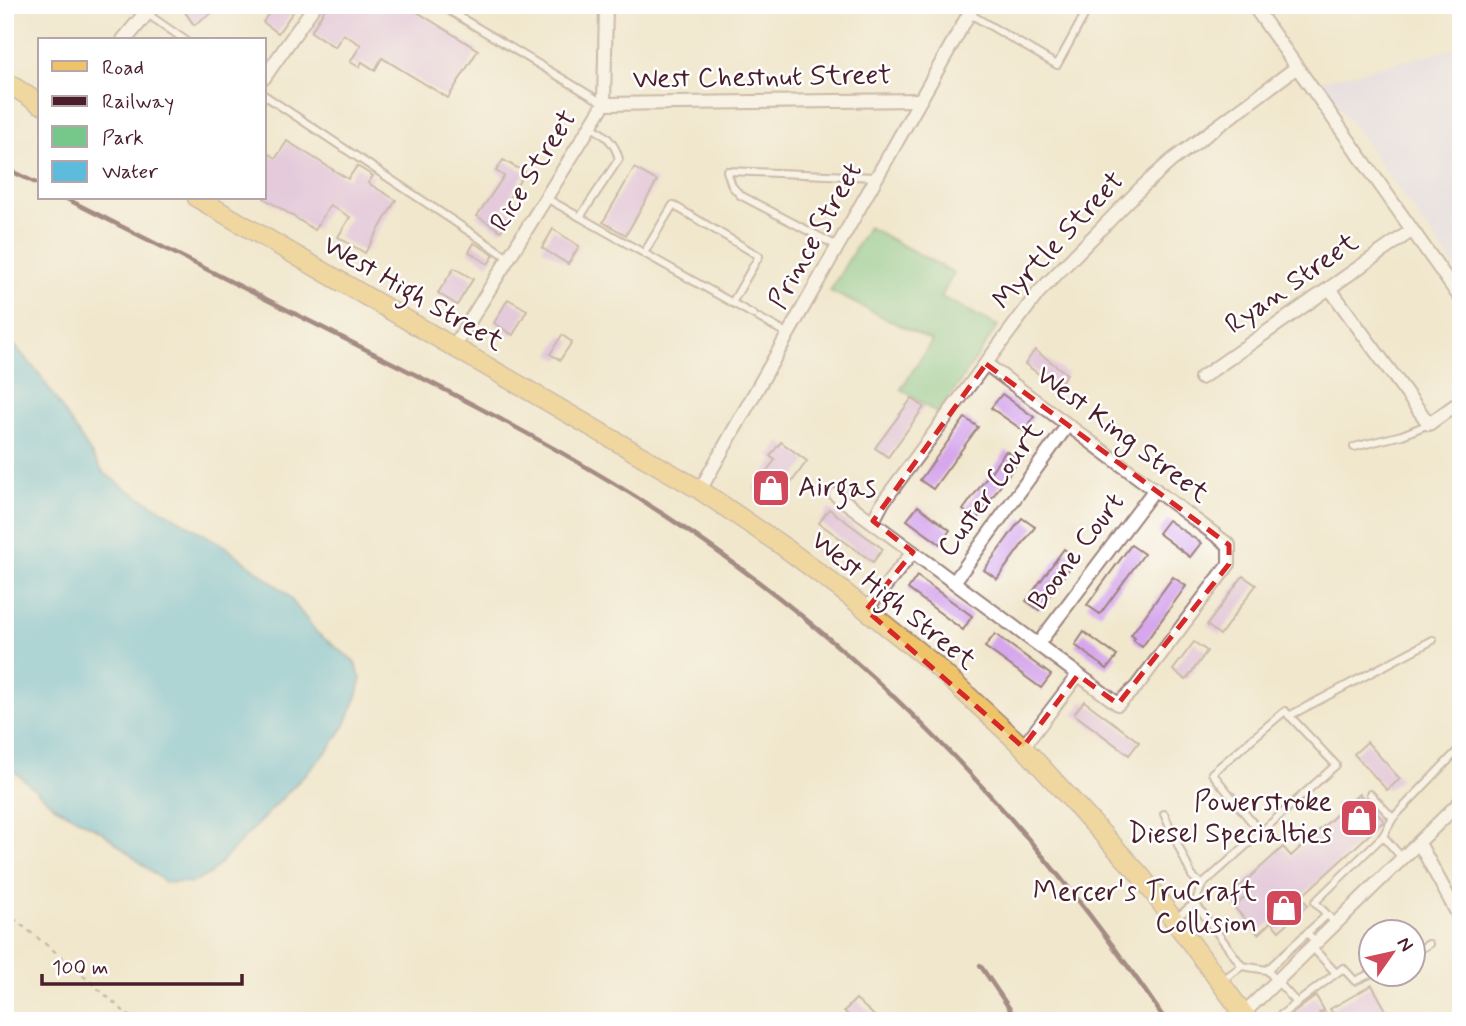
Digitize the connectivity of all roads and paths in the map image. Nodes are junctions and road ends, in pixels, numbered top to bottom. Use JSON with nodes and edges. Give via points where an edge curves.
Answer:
{"nodes":[{"id":1,"x":315,"y":5,"type":"edge"},
{"id":2,"x":439,"y":5,"type":"edge"},
{"id":3,"x":606,"y":5,"type":"edge"},
{"id":4,"x":1090,"y":5,"type":"edge"},
{"id":5,"x":1253,"y":5,"type":"edge"},
{"id":6,"x":149,"y":9,"type":"edge"},
{"id":7,"x":972,"y":10,"type":"edge"},
{"id":8,"x":126,"y":38,"type":"edge"},
{"id":9,"x":183,"y":38,"type":"edge"},
{"id":10,"x":1297,"y":67,"type":"junction"},
{"id":11,"x":266,"y":75,"type":"edge"},
{"id":12,"x":5,"y":81,"type":"edge"},
{"id":13,"x":266,"y":96,"type":"edge"},
{"id":14,"x":919,"y":100,"type":"junction"},
{"id":15,"x":38,"y":103,"type":"edge"},
{"id":16,"x":604,"y":104,"type":"junction"},
{"id":17,"x":591,"y":126,"type":"junction"},
{"id":18,"x":877,"y":177,"type":"junction"},
{"id":19,"x":546,"y":198,"type":"junction"},
{"id":20,"x":200,"y":200,"type":"edge"},
{"id":21,"x":580,"y":218,"type":"junction"},
{"id":22,"x":1411,"y":231,"type":"junction"},
{"id":23,"x":839,"y":247,"type":"junction"},
{"id":24,"x":644,"y":253,"type":"junction"},
{"id":25,"x":509,"y":258,"type":"junction"},
{"id":26,"x":1330,"y":289,"type":"junction"},
{"id":27,"x":1461,"y":299,"type":"edge"},
{"id":28,"x":732,"y":303,"type":"junction"},
{"id":29,"x":789,"y":334,"type":"junction"},
{"id":30,"x":453,"y":348,"type":"junction"},
{"id":31,"x":986,"y":364,"type":"junction"},
{"id":32,"x":1201,"y":378,"type":"dead end"},
{"id":33,"x":1461,"y":401,"type":"edge"},
{"id":34,"x":1429,"y":424,"type":"junction"},
{"id":35,"x":1067,"y":426,"type":"junction"},
{"id":36,"x":1354,"y":447,"type":"dead end"},
{"id":37,"x":1155,"y":489,"type":"junction"},
{"id":38,"x":700,"y":490,"type":"junction"},
{"id":39,"x":836,"y":495,"type":"dead end"},
{"id":40,"x":873,"y":521,"type":"junction"},
{"id":41,"x":913,"y":552,"type":"junction"},
{"id":42,"x":954,"y":582,"type":"junction"},
{"id":43,"x":866,"y":610,"type":"junction"},
{"id":44,"x":1433,"y":640,"type":"dead end"},
{"id":45,"x":1038,"y":644,"type":"junction"},
{"id":46,"x":1079,"y":675,"type":"junction"},
{"id":47,"x":1289,"y":716,"type":"junction"},
{"id":48,"x":1023,"y":747,"type":"junction"},
{"id":49,"x":1461,"y":747,"type":"edge"},
{"id":50,"x":1370,"y":794,"type":"dead end"},
{"id":51,"x":1461,"y":801,"type":"edge"},
{"id":52,"x":1164,"y":814,"type":"dead end"},
{"id":53,"x":1393,"y":818,"type":"junction"},
{"id":54,"x":1260,"y":832,"type":"junction"},
{"id":55,"x":1383,"y":836,"type":"junction"},
{"id":56,"x":1419,"y":843,"type":"junction"},
{"id":57,"x":1403,"y":859,"type":"junction"},
{"id":58,"x":1202,"y":885,"type":"junction"},
{"id":59,"x":1195,"y":903,"type":"junction"},
{"id":60,"x":5,"y":912,"type":"edge"},
{"id":61,"x":1174,"y":919,"type":"junction"},
{"id":62,"x":1331,"y":919,"type":"junction"},
{"id":63,"x":1461,"y":920,"type":"edge"},
{"id":64,"x":1312,"y":941,"type":"junction"},
{"id":65,"x":1242,"y":966,"type":"junction"},
{"id":66,"x":1267,"y":970,"type":"junction"},
{"id":67,"x":1336,"y":973,"type":"junction"},
{"id":68,"x":1358,"y":980,"type":"edge"},
{"id":69,"x":1221,"y":981,"type":"junction"},
{"id":70,"x":1278,"y":981,"type":"junction"},
{"id":71,"x":1300,"y":1002,"type":"junction"},
{"id":72,"x":1247,"y":1017,"type":"edge"},
{"id":73,"x":135,"y":1021,"type":"edge"},
{"id":74,"x":1284,"y":1021,"type":"edge"}],
"edges":[{"from":1,"to":11,"type":"street"},
{"from":2,"to":16,"type":"lane"},
{"from":3,"to":16,"type":"street","name":"Rice Street"},
{"from":4,"to":7,"type":"lane","via":[[1057,65]]},
{"from":5,"to":10,"type":"street"},
{"from":6,"to":8,"type":"street"},
{"from":6,"to":9,"type":"lane"},
{"from":7,"to":14,"type":"street","name":"Prince Street"},
{"from":10,"to":22,"type":"street"},
{"from":10,"to":31,"type":"street","name":"Myrtle Street","via":[[1140,188],[1038,293]]},
{"from":12,"to":15,"type":"main road"},
{"from":13,"to":25,"type":"lane"},
{"from":14,"to":16,"type":"street","name":"West Chestnut Street"},
{"from":14,"to":18,"type":"street","name":"Prince Street"},
{"from":16,"to":17,"type":"street","name":"Rice Street"},
{"from":17,"to":19,"type":"street","name":"Rice Street"},
{"from":17,"to":21,"type":"lane","via":[[610,139],[619,159]]},
{"from":18,"to":23,"type":"street","name":"Prince Street"},
{"from":18,"to":23,"type":"lane","via":[[727,171],[740,195]]},
{"from":19,"to":21,"type":"lane"},
{"from":19,"to":25,"type":"street","name":"Rice Street"},
{"from":20,"to":30,"type":"main road","name":"West High Street"},
{"from":21,"to":24,"type":"lane"},
{"from":22,"to":26,"type":"street","name":"Ryan Street"},
{"from":22,"to":27,"type":"street"},
{"from":23,"to":29,"type":"street","name":"Prince Street"},
{"from":24,"to":28,"type":"lane"},
{"from":24,"to":28,"type":"lane","via":[[673,205],[760,256]]},
{"from":25,"to":30,"type":"street","name":"Rice Street"},
{"from":26,"to":32,"type":"street","name":"Ryan Street"},
{"from":26,"to":34,"type":"street"},
{"from":28,"to":29,"type":"lane"},
{"from":29,"to":38,"type":"street","name":"Prince Street"},
{"from":30,"to":38,"type":"main road","name":"West High Street"},
{"from":31,"to":35,"type":"street","name":"West King Street"},
{"from":31,"to":40,"type":"street","name":"Myrtle Street"},
{"from":33,"to":34,"type":"street"},
{"from":34,"to":36,"type":"lane"},
{"from":35,"to":37,"type":"street","name":"West King Street"},
{"from":35,"to":42,"type":"street","name":"Custer Court"},
{"from":37,"to":45,"type":"street","name":"Boone Court"},
{"from":37,"to":46,"type":"street","name":"West King Street","via":[[1229,545],[1229,564],[1136,687],[1118,704]]},
{"from":38,"to":43,"type":"main road","name":"West High Street"},
{"from":39,"to":40,"type":"street"},
{"from":40,"to":41,"type":"street"},
{"from":41,"to":42,"type":"street"},
{"from":41,"to":43,"type":"street"},
{"from":42,"to":45,"type":"street"},
{"from":43,"to":48,"type":"main road","name":"West High Street","via":[[934,664]]},
{"from":44,"to":47,"type":"lane"},
{"from":45,"to":46,"type":"street"},
{"from":46,"to":48,"type":"street"},
{"from":47,"to":54,"type":"lane","via":[[1336,765]]},
{"from":47,"to":54,"type":"lane","via":[[1285,711],[1212,773]]},
{"from":48,"to":61,"type":"main road","name":"West High Street"},
{"from":49,"to":53,"type":"lane"},
{"from":50,"to":53,"type":"lane"},
{"from":51,"to":56,"type":"street"},
{"from":52,"to":58,"type":"lane","via":[[1192,876]]},
{"from":53,"to":55,"type":"lane"},
{"from":54,"to":58,"type":"lane"},
{"from":55,"to":57,"type":"lane"},
{"from":55,"to":62,"type":"lane","via":[[1315,902]]},
{"from":56,"to":57,"type":"street"},
{"from":56,"to":63,"type":"street"},
{"from":57,"to":62,"type":"street"},
{"from":58,"to":59,"type":"lane"},
{"from":59,"to":61,"type":"lane"},
{"from":59,"to":65,"type":"lane"},
{"from":60,"to":73,"type":"path"},
{"from":61,"to":69,"type":"main road","name":"West High Street"},
{"from":62,"to":64,"type":"street"},
{"from":64,"to":66,"type":"lane"},
{"from":64,"to":67,"type":"lane"},
{"from":64,"to":70,"type":"street"},
{"from":65,"to":66,"type":"lane"},
{"from":65,"to":69,"type":"lane"},
{"from":66,"to":70,"type":"lane"},
{"from":67,"to":68,"type":"lane","via":[[1343,968]]},
{"from":67,"to":71,"type":"lane"},
{"from":69,"to":72,"type":"main road","name":"West High Street"},
{"from":70,"to":71,"type":"lane"},
{"from":70,"to":72,"type":"street"},
{"from":71,"to":74,"type":"lane","via":[[1280,1015]]}]}
